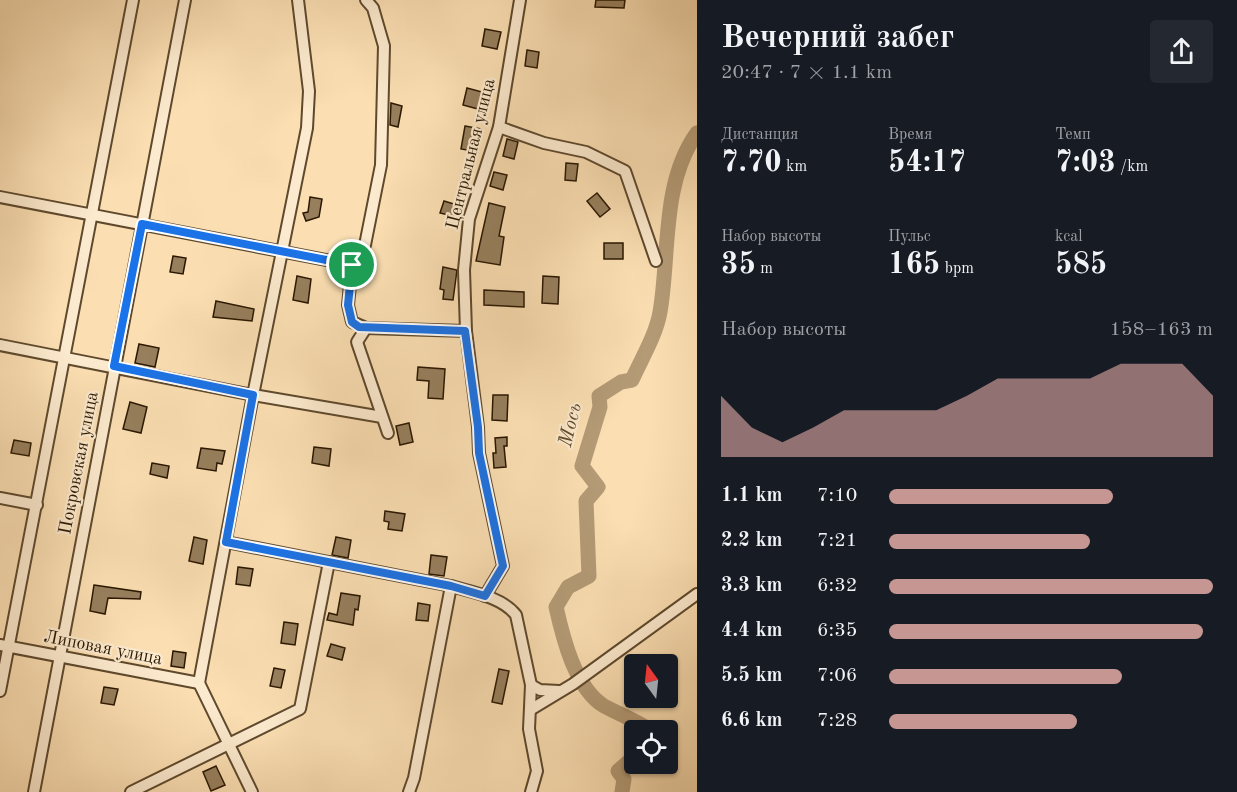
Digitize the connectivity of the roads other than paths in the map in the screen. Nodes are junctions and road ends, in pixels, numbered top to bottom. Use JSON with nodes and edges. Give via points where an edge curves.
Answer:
{"nodes":[{"id":1,"x":132,"y":0,"type":"edge"},
{"id":2,"x":185,"y":0,"type":"edge"},
{"id":3,"x":298,"y":0,"type":"edge"},
{"id":4,"x":366,"y":0,"type":"edge"},
{"id":5,"x":520,"y":0,"type":"edge"},
{"id":6,"x":499,"y":127,"type":"junction"},
{"id":7,"x":0,"y":197,"type":"edge"},
{"id":8,"x":93,"y":215,"type":"junction"},
{"id":9,"x":142,"y":224,"type":"junction"},
{"id":10,"x":281,"y":251,"type":"junction"},
{"id":11,"x":656,"y":261,"type":"dead end"},
{"id":12,"x":352,"y":265,"type":"junction"},
{"id":13,"x":366,"y":328,"type":"junction"},
{"id":14,"x":465,"y":331,"type":"junction"},
{"id":15,"x":0,"y":345,"type":"edge"},
{"id":16,"x":66,"y":357,"type":"junction"},
{"id":17,"x":114,"y":366,"type":"junction"},
{"id":18,"x":253,"y":395,"type":"junction"},
{"id":19,"x":382,"y":417,"type":"junction"},
{"id":20,"x":388,"y":433,"type":"dead end"},
{"id":21,"x":0,"y":498,"type":"edge"},
{"id":22,"x":37,"y":505,"type":"junction"},
{"id":23,"x":226,"y":542,"type":"junction"},
{"id":24,"x":329,"y":562,"type":"junction"},
{"id":25,"x":451,"y":586,"type":"junction"},
{"id":26,"x":697,"y":594,"type":"edge"},
{"id":27,"x":485,"y":596,"type":"junction"},
{"id":28,"x":4,"y":646,"type":"edge"},
{"id":29,"x":58,"y":656,"type":"junction"},
{"id":30,"x":199,"y":683,"type":"junction"},
{"id":31,"x":531,"y":685,"type":"junction"},
{"id":32,"x":0,"y":691,"type":"edge"},
{"id":33,"x":561,"y":691,"type":"junction"},
{"id":34,"x":530,"y":710,"type":"junction"},
{"id":35,"x":229,"y":744,"type":"junction"},
{"id":36,"x":34,"y":792,"type":"edge"},
{"id":37,"x":131,"y":792,"type":"edge"},
{"id":38,"x":252,"y":792,"type":"edge"},
{"id":39,"x":409,"y":792,"type":"edge"},
{"id":40,"x":531,"y":792,"type":"edge"}],
"edges":[{"from":1,"to":8,"type":"street","name":"Покровская улица"},
{"from":2,"to":9,"type":"street","name":"Покровская улица"},
{"from":3,"to":10,"type":"street","via":[[309,91],[307,128]]},
{"from":4,"to":12,"type":"street","via":[[373,8],[384,46],[381,165],[364,245]]},
{"from":5,"to":6,"type":"street","name":"Центральная улица"},
{"from":6,"to":11,"type":"street","via":[[586,152],[625,171]]},
{"from":6,"to":14,"type":"street","name":"Центральная улица","via":[[469,219],[464,270]]},
{"from":7,"to":8,"type":"street"},
{"from":8,"to":9,"type":"street"},
{"from":8,"to":16,"type":"street","name":"Покровская улица"},
{"from":9,"to":10,"type":"street"},
{"from":9,"to":17,"type":"street","name":"Покровская улица"},
{"from":10,"to":12,"type":"street"},
{"from":10,"to":18,"type":"street"},
{"from":12,"to":13,"type":"street","via":[[348,305],[352,322]]},
{"from":13,"to":14,"type":"street"},
{"from":13,"to":19,"type":"street","via":[[357,342]]},
{"from":14,"to":27,"type":"street","name":"Центральная улица","via":[[479,453],[503,566]]},
{"from":15,"to":16,"type":"street"},
{"from":16,"to":17,"type":"street"},
{"from":16,"to":22,"type":"street","name":"Покровская улица"},
{"from":17,"to":18,"type":"street"},
{"from":17,"to":29,"type":"street","name":"Покровская улица"},
{"from":18,"to":19,"type":"street"},
{"from":18,"to":23,"type":"street"},
{"from":19,"to":20,"type":"street"},
{"from":21,"to":22,"type":"street"},
{"from":22,"to":28,"type":"street","name":"Покровская улица"},
{"from":23,"to":24,"type":"street"},
{"from":23,"to":30,"type":"street"},
{"from":24,"to":25,"type":"street"},
{"from":24,"to":35,"type":"street","via":[[300,709]]},
{"from":25,"to":27,"type":"street"},
{"from":25,"to":39,"type":"street"},
{"from":26,"to":33,"type":"street"},
{"from":27,"to":31,"type":"street","via":[[516,615]]},
{"from":28,"to":29,"type":"street","name":"Липовая улица"},
{"from":28,"to":32,"type":"street","name":"Покровская улица"},
{"from":29,"to":30,"type":"street","name":"Липовая улица"},
{"from":29,"to":36,"type":"street","name":"Покровская улица"},
{"from":30,"to":35,"type":"street"},
{"from":31,"to":33,"type":"street","via":[[540,690]]},
{"from":31,"to":34,"type":"street"},
{"from":33,"to":34,"type":"street"},
{"from":34,"to":40,"type":"street","via":[[529,729],[537,771]]},
{"from":35,"to":37,"type":"street"},
{"from":35,"to":38,"type":"street"}]}
